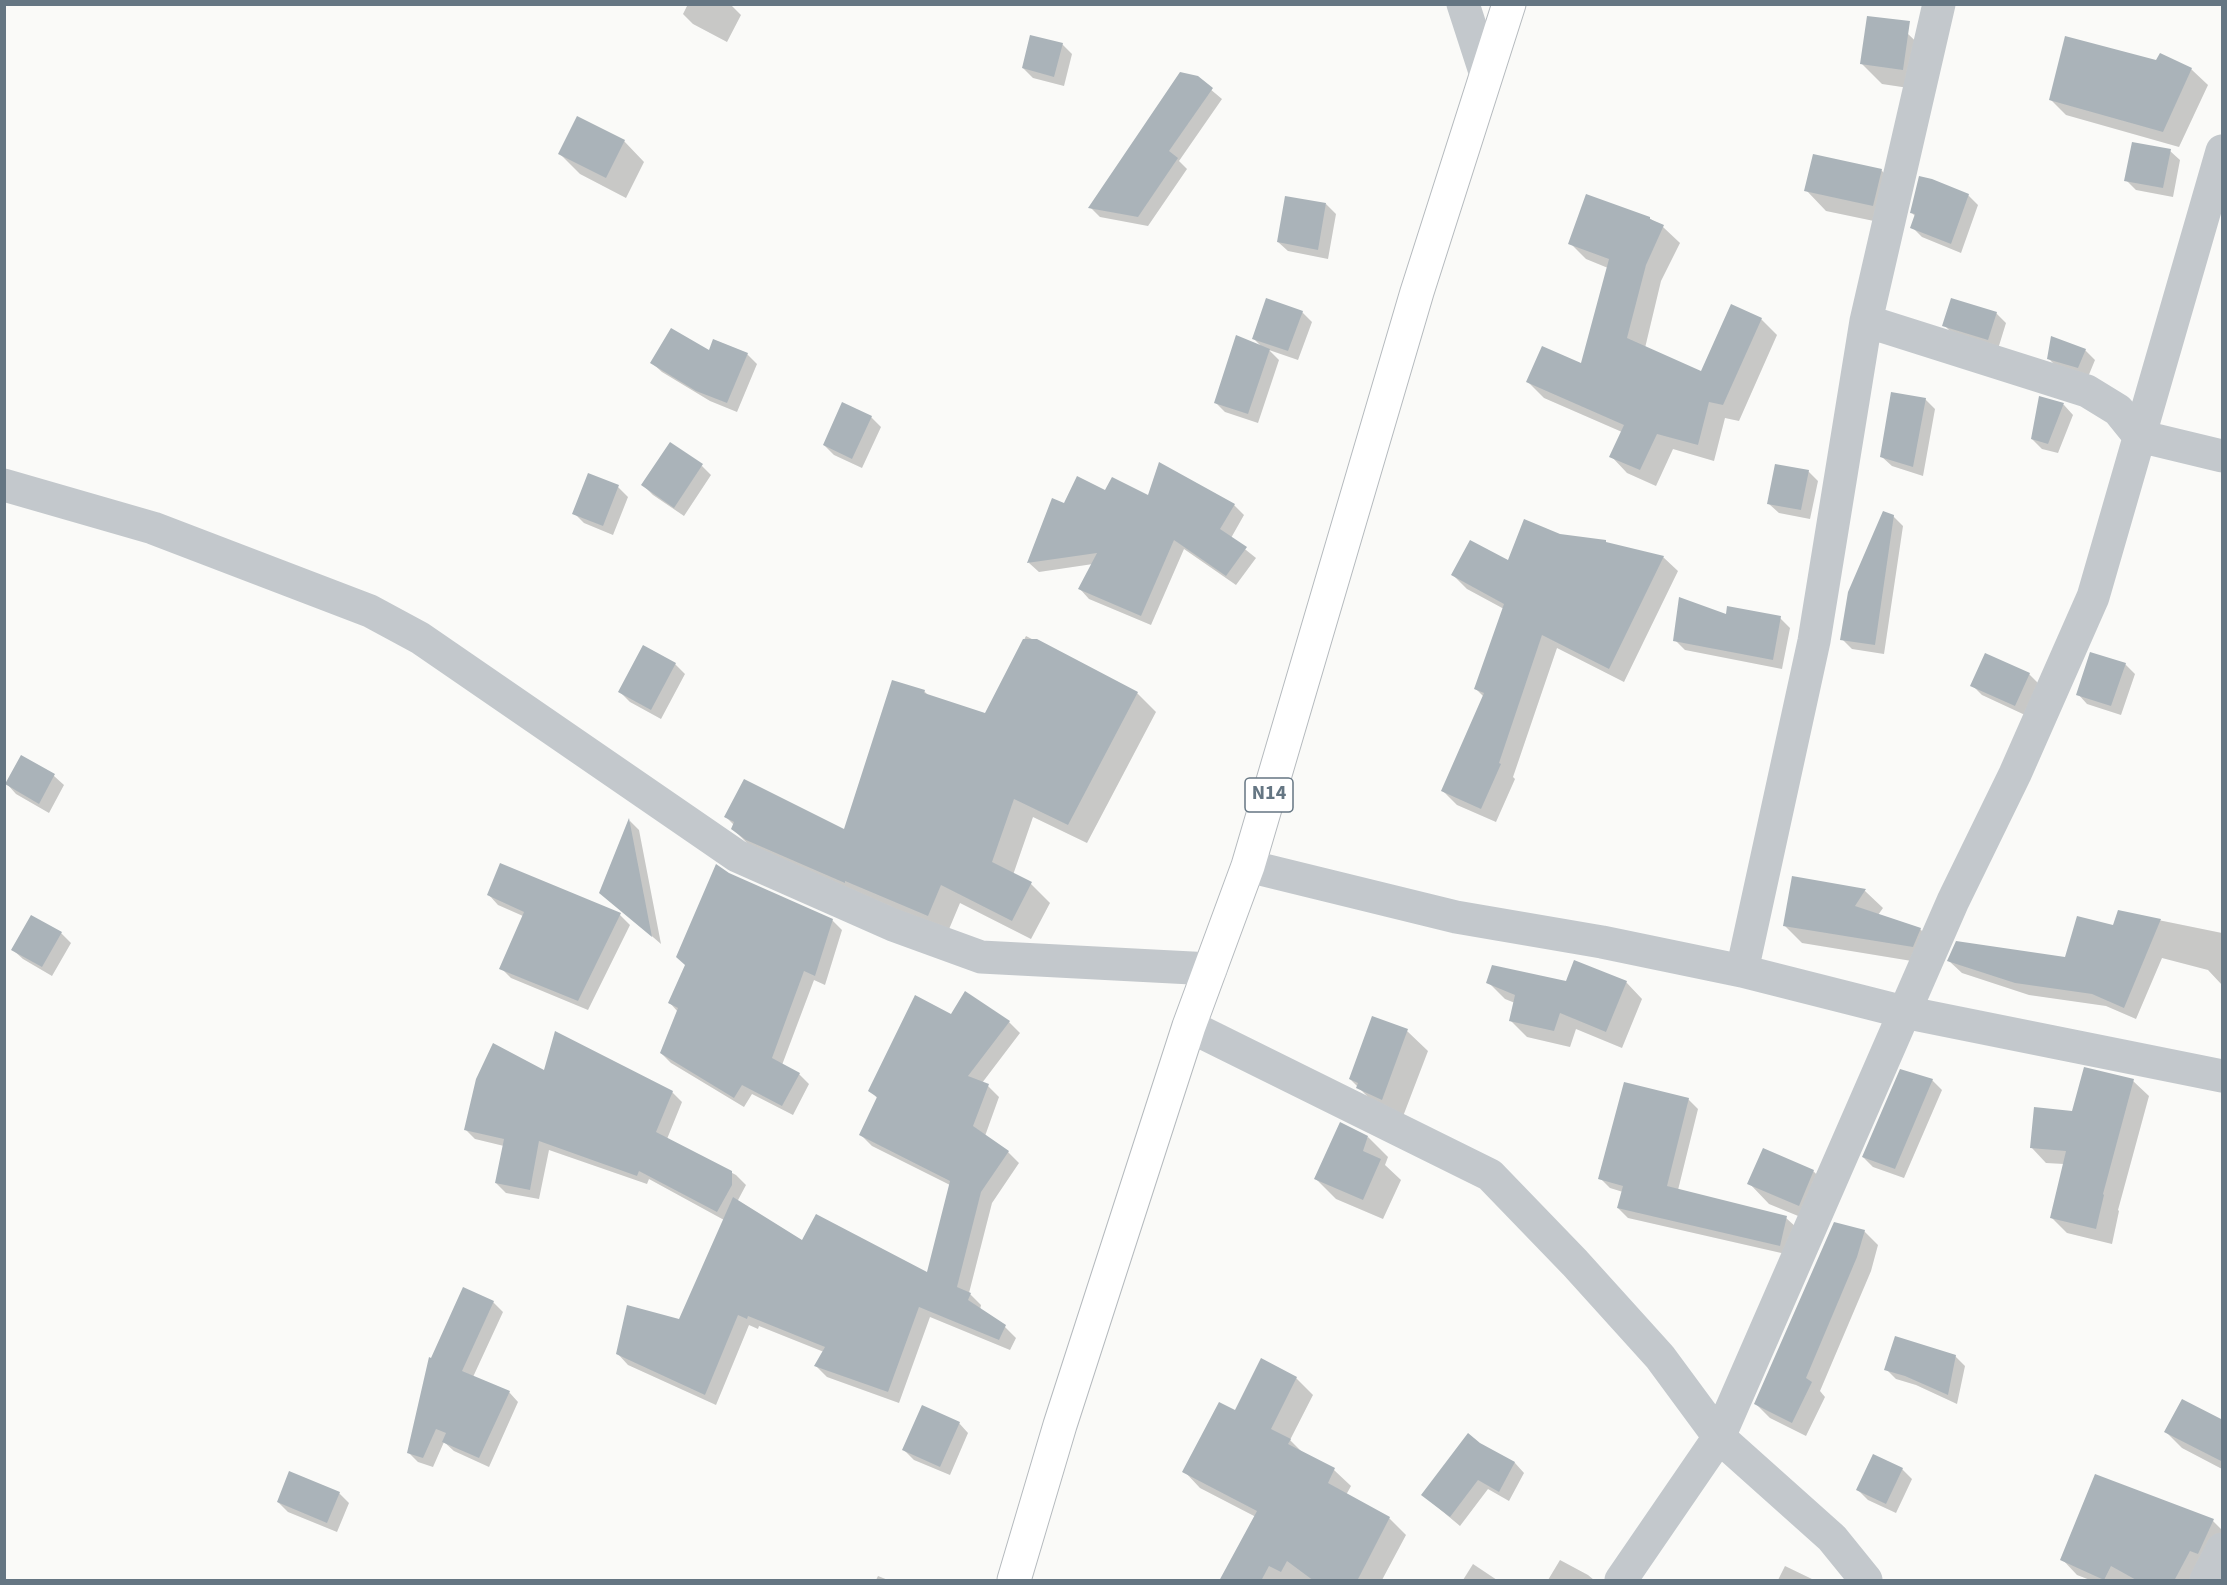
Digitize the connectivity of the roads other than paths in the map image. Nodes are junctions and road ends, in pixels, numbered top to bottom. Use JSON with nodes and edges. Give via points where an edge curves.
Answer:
{"nodes":[{"id":1,"x":1463,"y":4,"type":"edge"},
{"id":2,"x":1509,"y":4,"type":"edge"},
{"id":3,"x":1939,"y":4,"type":"edge"},
{"id":4,"x":1486,"y":75,"type":"junction"},
{"id":5,"x":2223,"y":151,"type":"edge"},
{"id":6,"x":1866,"y":321,"type":"junction"},
{"id":7,"x":2139,"y":436,"type":"junction"},
{"id":8,"x":2223,"y":456,"type":"edge"},
{"id":9,"x":4,"y":485,"type":"edge"},
{"id":10,"x":1248,"y":866,"type":"junction"},
{"id":11,"x":1211,"y":969,"type":"junction"},
{"id":12,"x":1742,"y":971,"type":"junction"},
{"id":13,"x":1904,"y":1012,"type":"junction"},
{"id":14,"x":1189,"y":1026,"type":"junction"},
{"id":15,"x":2223,"y":1076,"type":"edge"},
{"id":16,"x":1719,"y":1437,"type":"junction"},
{"id":17,"x":2223,"y":1549,"type":"edge"},
{"id":18,"x":1014,"y":1581,"type":"edge"},
{"id":19,"x":1621,"y":1581,"type":"edge"},
{"id":20,"x":1866,"y":1581,"type":"edge"},
{"id":21,"x":2206,"y":1581,"type":"edge"}],
"edges":[{"from":1,"to":4,"type":"street"},
{"from":2,"to":4,"type":"main road","number":"N14"},
{"from":3,"to":6,"type":"street"},
{"from":4,"to":10,"type":"main road","number":"N14","via":[[1417,292]]},
{"from":5,"to":7,"type":"street"},
{"from":6,"to":7,"type":"street","via":[[2087,391],[2118,410]]},
{"from":6,"to":12,"type":"street","via":[[1814,641]]},
{"from":7,"to":8,"type":"street"},
{"from":7,"to":13,"type":"street","via":[[2093,597]]},
{"from":9,"to":11,"type":"street","via":[[153,528],[370,611],[420,638],[737,856],[893,926],[981,957]]},
{"from":10,"to":11,"type":"main road","number":"N14"},
{"from":10,"to":12,"type":"street","via":[[1456,917]]},
{"from":11,"to":14,"type":"main road","number":"N14"},
{"from":12,"to":13,"type":"street"},
{"from":13,"to":15,"type":"street"},
{"from":13,"to":16,"type":"street"},
{"from":14,"to":16,"type":"street","via":[[1490,1175],[1660,1357]]},
{"from":14,"to":18,"type":"main road","number":"N14","via":[[1063,1414]]},
{"from":16,"to":19,"type":"street"},
{"from":16,"to":20,"type":"street","via":[[1832,1538]]},
{"from":17,"to":21,"type":"street"}]}
